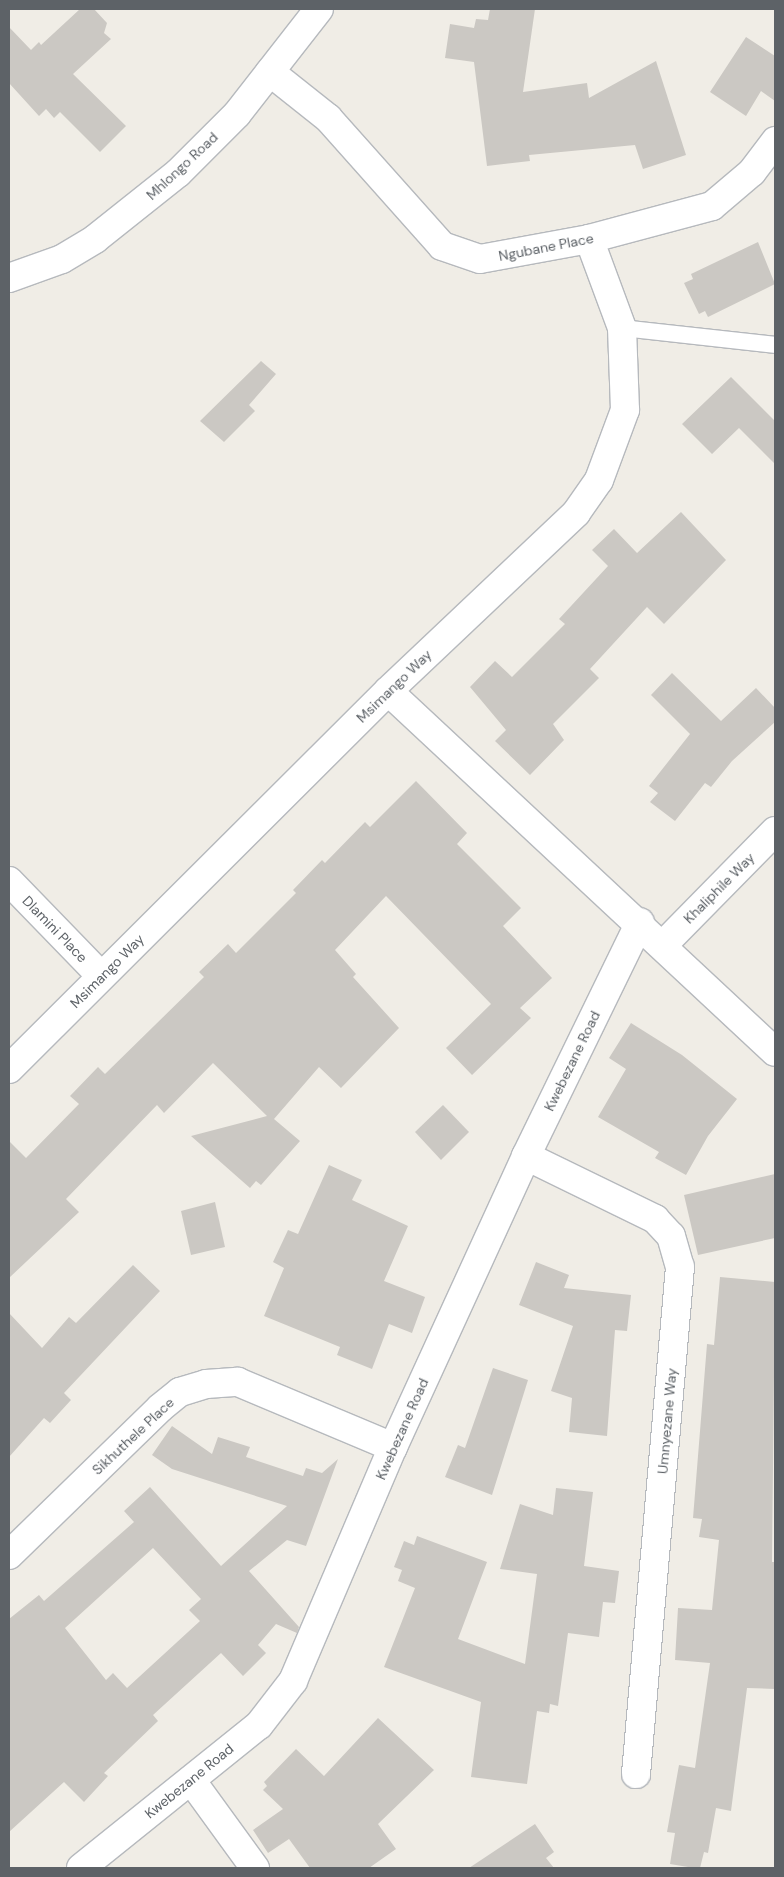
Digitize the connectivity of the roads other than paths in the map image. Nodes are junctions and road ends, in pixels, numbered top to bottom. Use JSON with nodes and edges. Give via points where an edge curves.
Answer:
{"nodes":[{"id":1,"x":319,"y":9,"type":"edge"},
{"id":2,"x":270,"y":72,"type":"junction"},
{"id":3,"x":775,"y":141,"type":"edge"},
{"id":4,"x":589,"y":239,"type":"junction"},
{"id":5,"x":9,"y":278,"type":"edge"},
{"id":6,"x":622,"y":328,"type":"junction"},
{"id":7,"x":775,"y":345,"type":"edge"},
{"id":8,"x":388,"y":692,"type":"junction"},
{"id":9,"x":775,"y":831,"type":"edge"},
{"id":10,"x":9,"y":881,"type":"edge"},
{"id":11,"x":640,"y":922,"type":"junction"},
{"id":12,"x":663,"y":945,"type":"junction"},
{"id":13,"x":101,"y":976,"type":"junction"},
{"id":14,"x":775,"y":1052,"type":"edge"},
{"id":15,"x":9,"y":1069,"type":"edge"},
{"id":16,"x":526,"y":1156,"type":"junction"},
{"id":17,"x":393,"y":1448,"type":"junction"},
{"id":18,"x":9,"y":1555,"type":"edge"},
{"id":19,"x":636,"y":1774,"type":"dead end"},
{"id":20,"x":191,"y":1780,"type":"junction"},
{"id":21,"x":81,"y":1868,"type":"edge"},
{"id":22,"x":256,"y":1868,"type":"edge"}],
"edges":[{"from":1,"to":2,"type":"street","name":"Mhlongo Road"},
{"from":2,"to":4,"type":"street","name":"Ngubane Place","via":[[328,118],[442,246],[480,259]]},
{"from":2,"to":5,"type":"street","name":"Mhlongo Road","via":[[237,114],[178,173],[129,215],[62,259]]},
{"from":3,"to":4,"type":"street","name":"Ngubane Place","via":[[752,172],[712,206]]},
{"from":4,"to":6,"type":"street","name":"Msimango Way"},
{"from":6,"to":7,"type":"lane"},
{"from":6,"to":8,"type":"street","name":"Msimango Way","via":[[625,410],[599,480],[576,513]]},
{"from":8,"to":11,"type":"street"},
{"from":8,"to":13,"type":"street","name":"Msimango Way"},
{"from":9,"to":12,"type":"street","name":"Khaliphile Way"},
{"from":10,"to":13,"type":"street","name":"Dlamini Place"},
{"from":11,"to":12,"type":"street"},
{"from":11,"to":16,"type":"street","name":"Kwebezane Road"},
{"from":12,"to":14,"type":"street"},
{"from":13,"to":15,"type":"street","name":"Msimango Way"},
{"from":16,"to":17,"type":"street","name":"Kwebezane Road"},
{"from":16,"to":19,"type":"street","name":"Umnyezane Way","via":[[655,1219],[671,1236],[680,1267]]},
{"from":17,"to":18,"type":"street","name":"Sikhuthele Place","via":[[238,1382],[206,1384],[180,1392],[160,1408]]},
{"from":17,"to":20,"type":"street","name":"Kwebezane Road","via":[[293,1680],[259,1725]]},
{"from":20,"to":21,"type":"street","name":"Kwebezane Road"},
{"from":20,"to":22,"type":"street"}]}
